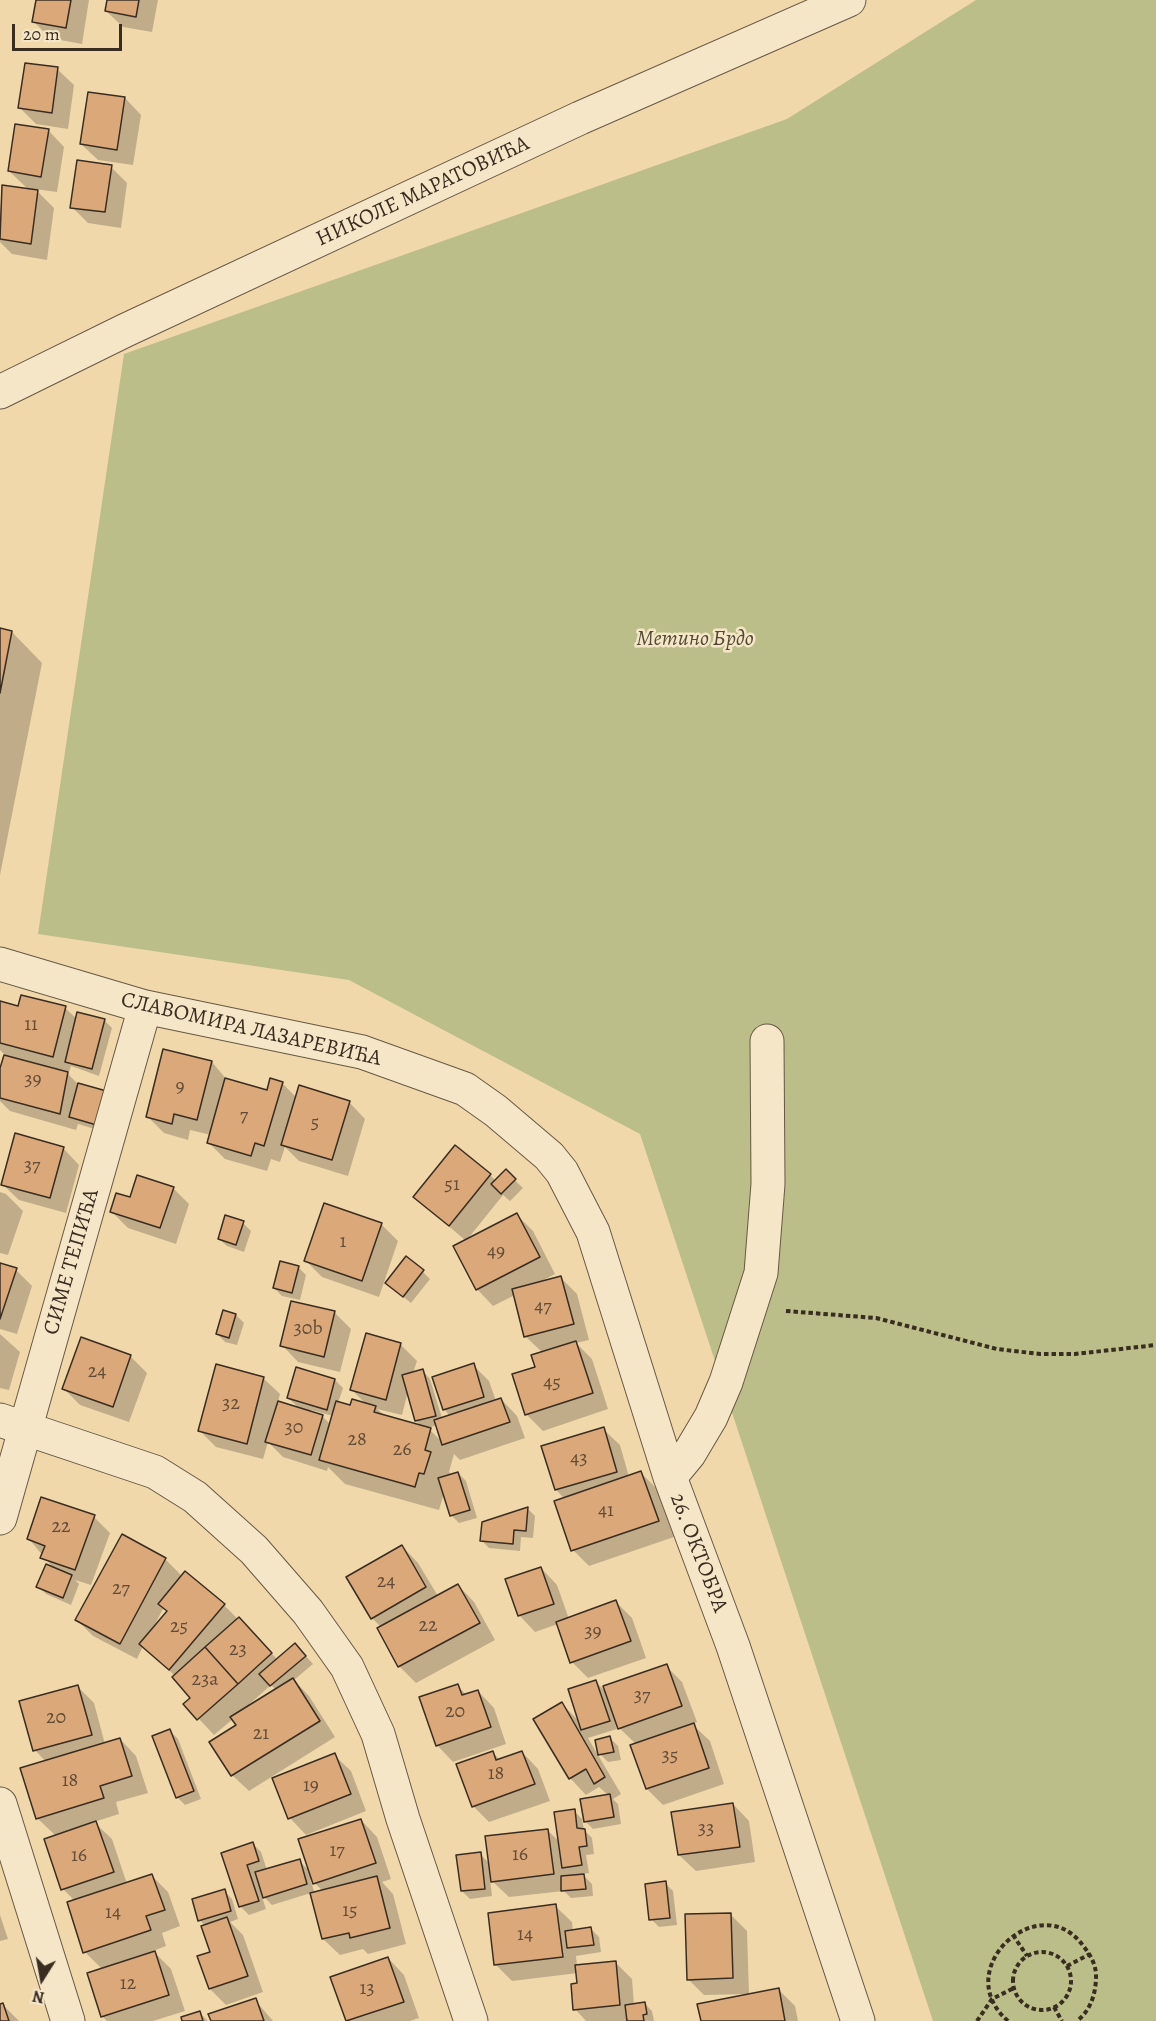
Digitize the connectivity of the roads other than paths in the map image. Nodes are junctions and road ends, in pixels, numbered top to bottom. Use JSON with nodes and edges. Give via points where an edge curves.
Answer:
{"nodes":[{"id":1,"x":849,"y":0,"type":"edge"},
{"id":2,"x":0,"y":392,"type":"edge"},
{"id":3,"x":0,"y":964,"type":"edge"},
{"id":4,"x":146,"y":1007,"type":"junction"},
{"id":5,"x":767,"y":1041,"type":"dead end"},
{"id":6,"x":496,"y":1111,"type":"joint"},
{"id":7,"x":12,"y":1424,"type":"edge"},
{"id":8,"x":670,"y":1477,"type":"junction"},
{"id":9,"x":0,"y":1518,"type":"edge"},
{"id":10,"x":0,"y":1804,"type":"edge"},
{"id":11,"x":68,"y":2021,"type":"edge"},
{"id":12,"x":471,"y":2021,"type":"edge"},
{"id":13,"x":858,"y":2021,"type":"edge"}],
"edges":[{"from":1,"to":2,"type":"street","name":"НИКОЛЕ МАРАТОВИЋА","via":[[580,118]]},
{"from":3,"to":4,"type":"street","name":"СЛАВОМИРА ЛАЗАРЕВИЋА"},
{"from":4,"to":6,"type":"street","name":"СЛАВОМИРА ЛАЗАРЕВИЋА","via":[[362,1052],[465,1089]]},
{"from":4,"to":7,"type":"street","name":"СИМЕ ТЕПИЋА"},
{"from":5,"to":8,"type":"street","via":[[767,1220],[761,1273],[711,1417]]},
{"from":6,"to":8,"type":"street","name":"26. ОКТОБРА","via":[[562,1172],[593,1233]]},
{"from":7,"to":9,"type":"street","name":"СИМЕ ТЕПИЋА"},
{"from":7,"to":12,"type":"street","via":[[154,1472],[195,1497],[268,1565],[331,1642],[378,1734]]},
{"from":8,"to":13,"type":"street","name":"26. ОКТОБРА","via":[[733,1646]]},
{"from":10,"to":11,"type":"street"}]}
